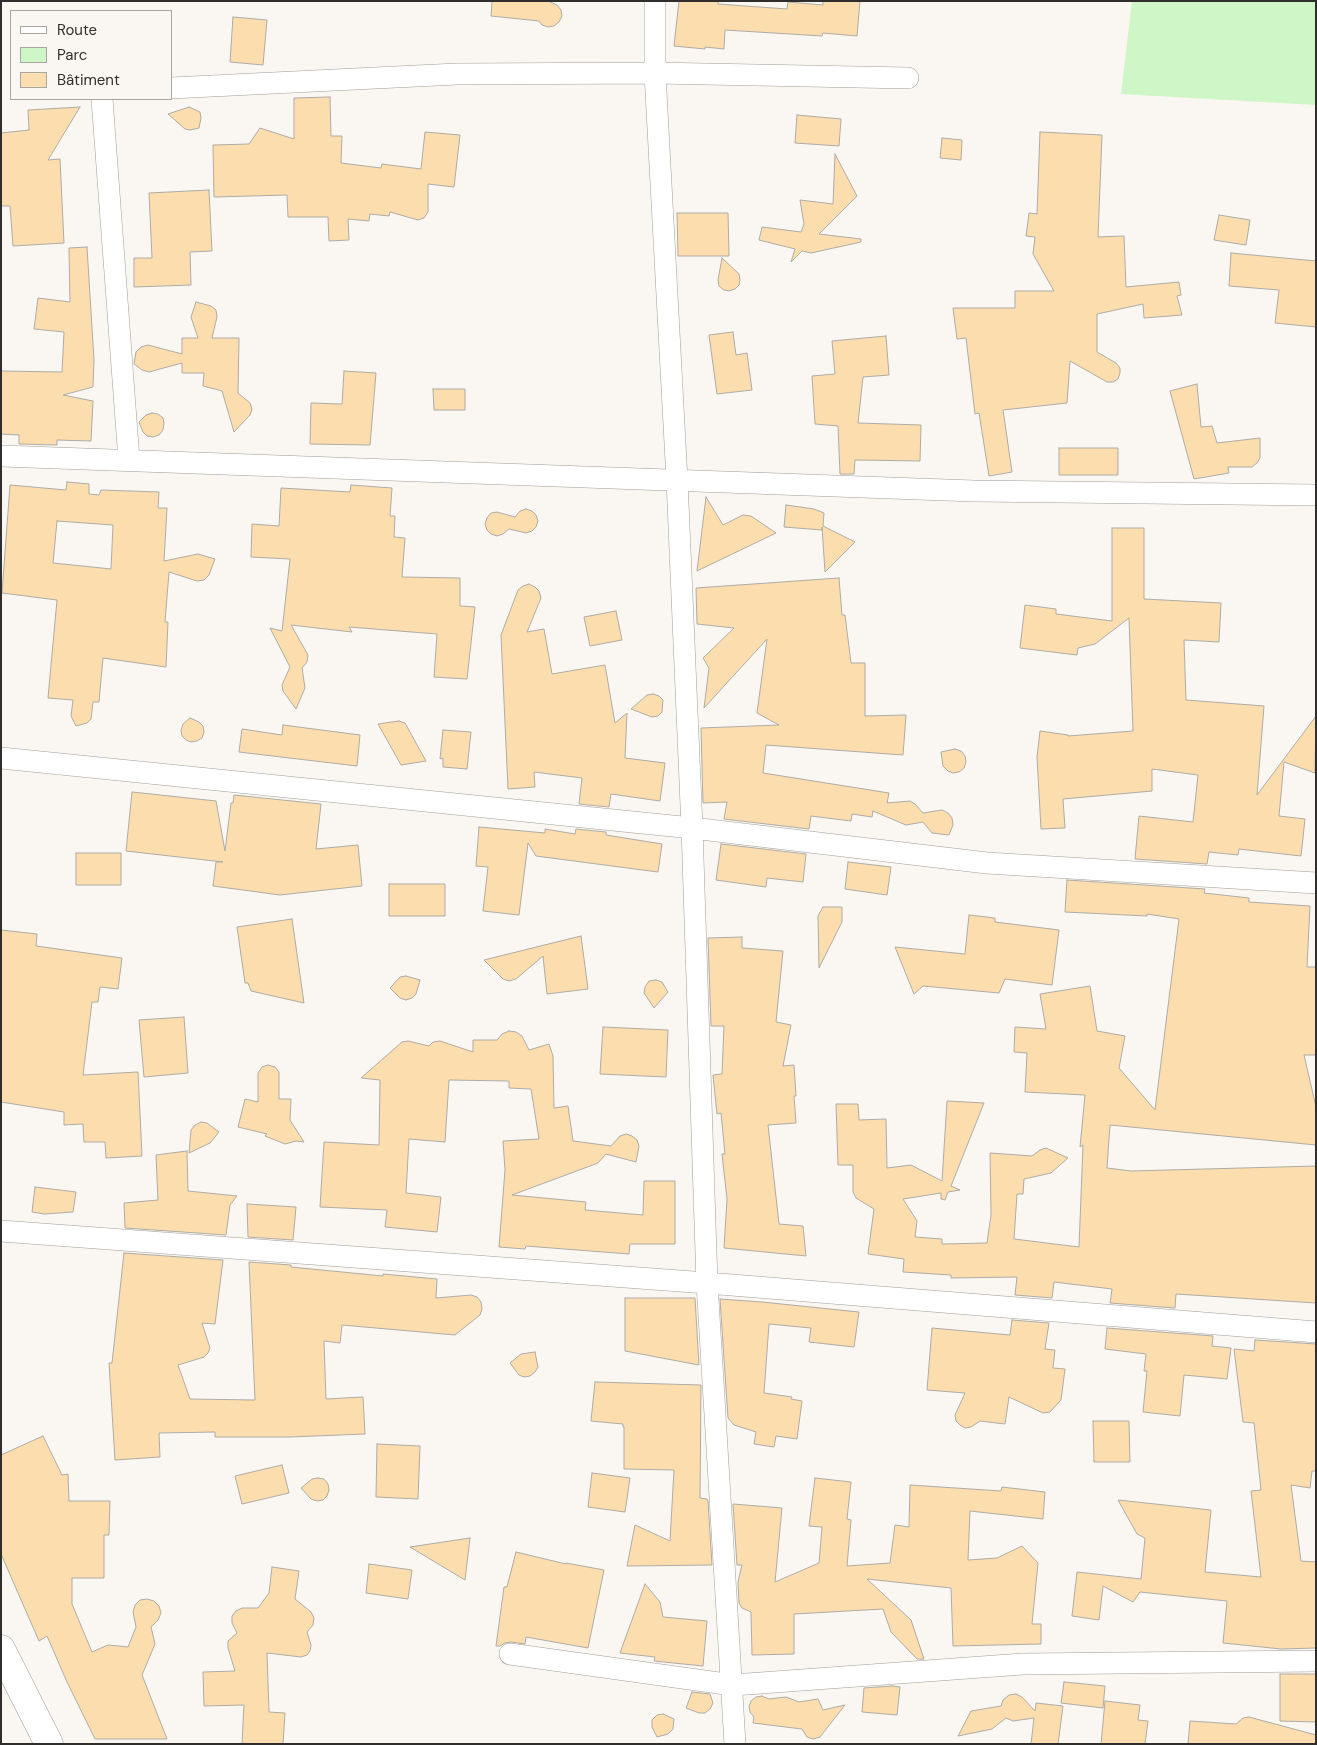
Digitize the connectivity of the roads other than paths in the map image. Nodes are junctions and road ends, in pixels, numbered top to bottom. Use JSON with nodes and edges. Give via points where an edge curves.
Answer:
{"nodes":[{"id":1,"x":655,"y":1,"type":"edge"},
{"id":2,"x":655,"y":73,"type":"junction"},
{"id":3,"x":908,"y":78,"type":"dead end"},
{"id":4,"x":172,"y":88,"type":"edge"},
{"id":5,"x":102,"y":100,"type":"edge"},
{"id":6,"x":1,"y":456,"type":"edge"},
{"id":7,"x":129,"y":460,"type":"junction"},
{"id":8,"x":677,"y":480,"type":"junction"},
{"id":9,"x":1316,"y":495,"type":"edge"},
{"id":10,"x":1,"y":758,"type":"edge"},
{"id":11,"x":692,"y":828,"type":"junction"},
{"id":12,"x":1316,"y":884,"type":"edge"},
{"id":13,"x":1,"y":1231,"type":"edge"},
{"id":14,"x":707,"y":1283,"type":"junction"},
{"id":15,"x":1316,"y":1332,"type":"edge"},
{"id":16,"x":1,"y":1649,"type":"edge"},
{"id":17,"x":510,"y":1654,"type":"dead end"},
{"id":18,"x":1316,"y":1661,"type":"edge"},
{"id":19,"x":732,"y":1684,"type":"junction"},
{"id":20,"x":49,"y":1744,"type":"edge"},
{"id":21,"x":735,"y":1744,"type":"edge"}],
"edges":[{"from":1,"to":2,"type":"street"},
{"from":2,"to":3,"type":"street"},
{"from":2,"to":4,"type":"street","via":[[457,74]]},
{"from":2,"to":8,"type":"street"},
{"from":5,"to":7,"type":"street"},
{"from":6,"to":7,"type":"street"},
{"from":7,"to":8,"type":"street"},
{"from":8,"to":9,"type":"street","via":[[974,491]]},
{"from":8,"to":11,"type":"street"},
{"from":10,"to":11,"type":"street"},
{"from":11,"to":12,"type":"street","via":[[987,863]]},
{"from":11,"to":14,"type":"street"},
{"from":13,"to":14,"type":"street"},
{"from":14,"to":15,"type":"street"},
{"from":14,"to":19,"type":"street"},
{"from":16,"to":20,"type":"highway"},
{"from":17,"to":19,"type":"street"},
{"from":18,"to":19,"type":"street","via":[[1023,1664]]},
{"from":19,"to":21,"type":"street"}]}
